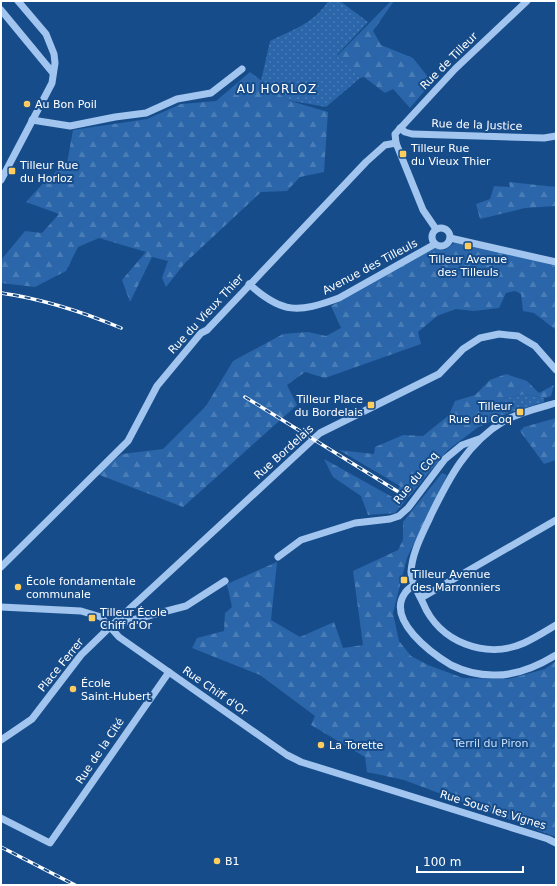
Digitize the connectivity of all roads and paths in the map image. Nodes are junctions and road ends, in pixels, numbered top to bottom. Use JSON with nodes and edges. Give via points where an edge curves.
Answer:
{"nodes":[{"id":1,"x":18,"y":1,"type":"edge"},
{"id":2,"x":528,"y":1,"type":"edge"},
{"id":3,"x":1,"y":10,"type":"edge"},
{"id":4,"x":242,"y":68,"type":"dead end"},
{"id":5,"x":54,"y":73,"type":"junction"},
{"id":6,"x":32,"y":120,"type":"junction"},
{"id":7,"x":400,"y":128,"type":"junction"},
{"id":8,"x":556,"y":136,"type":"edge"},
{"id":9,"x":396,"y":143,"type":"junction"},
{"id":10,"x":1,"y":180,"type":"edge"},
{"id":11,"x":436,"y":229,"type":"junction"},
{"id":12,"x":450,"y":238,"type":"junction"},
{"id":13,"x":436,"y":244,"type":"junction"},
{"id":14,"x":556,"y":262,"type":"edge"},
{"id":15,"x":249,"y":284,"type":"junction"},
{"id":16,"x":556,"y":370,"type":"edge"},
{"id":17,"x":556,"y":403,"type":"edge"},
{"id":18,"x":479,"y":439,"type":"junction"},
{"id":19,"x":556,"y":520,"type":"edge"},
{"id":20,"x":278,"y":557,"type":"dead end"},
{"id":21,"x":1,"y":567,"type":"edge"},
{"id":22,"x":225,"y":581,"type":"dead end"},
{"id":23,"x":414,"y":585,"type":"junction"},
{"id":24,"x":420,"y":598,"type":"junction"},
{"id":25,"x":1,"y":607,"type":"edge"},
{"id":26,"x":556,"y":625,"type":"edge"},
{"id":27,"x":111,"y":626,"type":"junction"},
{"id":28,"x":556,"y":654,"type":"edge"},
{"id":29,"x":169,"y":672,"type":"junction"},
{"id":30,"x":1,"y":740,"type":"edge"},
{"id":31,"x":422,"y":800,"type":"joint"},
{"id":32,"x":1,"y":818,"type":"edge"},
{"id":33,"x":556,"y":843,"type":"edge"}],
"edges":[{"from":1,"to":5,"type":"street","via":[[46,34],[54,54]]},
{"from":2,"to":7,"type":"street","name":"Rue de Tilleur","via":[[455,69]]},
{"from":3,"to":5,"type":"street"},
{"from":4,"to":6,"type":"street","via":[[211,93],[177,99],[146,113],[70,126]]},
{"from":5,"to":6,"type":"street","via":[[52,83]]},
{"from":6,"to":10,"type":"street"},
{"from":7,"to":8,"type":"street","name":"Rue de la Justice","via":[[412,134]]},
{"from":7,"to":9,"type":"street","name":"Rue de Tilleur","via":[[395,134]]},
{"from":9,"to":11,"type":"street","via":[[423,210]]},
{"from":9,"to":15,"type":"street","name":"Rue du Vieux Thier","via":[[385,145],[366,162]]},
{"from":11,"to":12,"type":"street","via":[[445,229]]},
{"from":11,"to":13,"type":"street","via":[[432,237]]},
{"from":12,"to":13,"type":"street","via":[[444,246]]},
{"from":12,"to":14,"type":"street"},
{"from":13,"to":15,"type":"street","name":"Avenue des Tilleuls","via":[[339,298],[323,304],[281,307],[265,299]]},
{"from":15,"to":21,"type":"street","name":"Rue du Vieux Thier","via":[[207,330],[194,340],[157,386],[128,441]]},
{"from":16,"to":27,"type":"street","name":"Rue Bordelais","via":[[535,346],[518,336],[499,334],[480,338],[463,349],[439,374],[320,433]]},
{"from":17,"to":18,"type":"street","via":[[505,421]]},
{"from":18,"to":20,"type":"street","name":"Rue du Coq","via":[[462,445],[445,459],[399,516],[355,523],[301,540]]},
{"from":18,"to":23,"type":"street","via":[[458,464],[429,521],[413,558],[411,574]]},
{"from":19,"to":24,"type":"street"},
{"from":22,"to":27,"type":"street","via":[[186,606]]},
{"from":23,"to":24,"type":"street"},
{"from":23,"to":28,"type":"street","via":[[405,592],[401,602],[400,612],[407,627],[432,652],[452,665],[471,672],[494,675],[532,668]]},
{"from":24,"to":26,"type":"street","via":[[435,624],[467,646],[502,649],[524,643]]},
{"from":25,"to":27,"type":"street","name":"Rue Chiff d'Or","via":[[81,611],[101,617]]},
{"from":27,"to":29,"type":"street","name":"Rue Chiff d'Or","via":[[119,636]]},
{"from":27,"to":30,"type":"street","name":"Place Ferrer","via":[[81,655],[32,719]]},
{"from":29,"to":31,"type":"street","name":"Rue Chiff d'Or","via":[[300,762]]},
{"from":29,"to":32,"type":"street","name":"Rue de la Cité","via":[[50,843]]},
{"from":31,"to":33,"type":"street","name":"Rue Sous les Vignes"}]}
